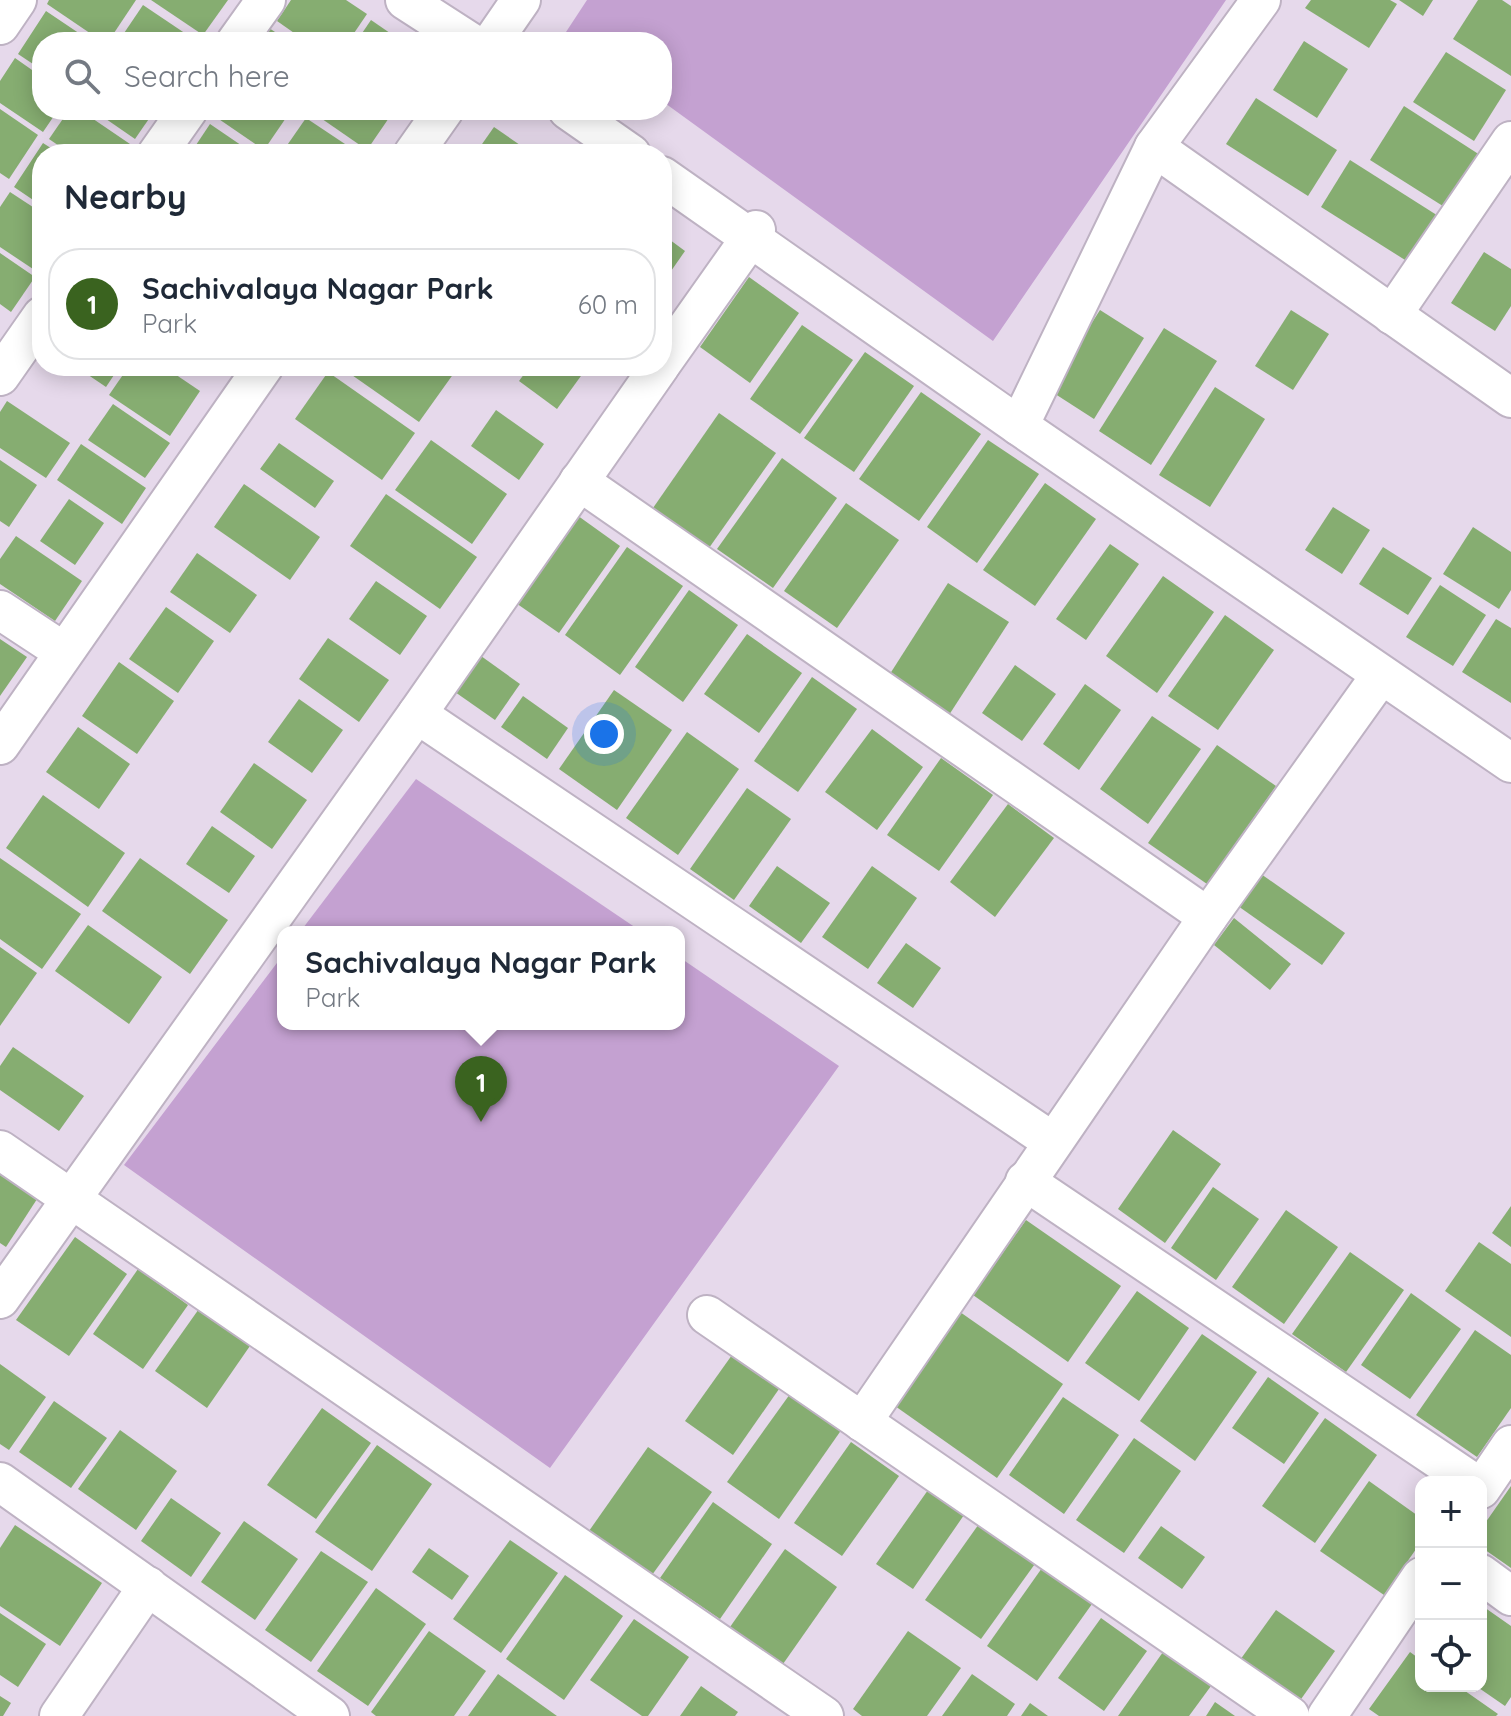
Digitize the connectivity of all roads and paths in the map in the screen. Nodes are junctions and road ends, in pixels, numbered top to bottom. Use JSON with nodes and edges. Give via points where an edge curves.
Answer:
{"nodes":[{"id":1,"x":17,"y":0,"type":"edge"},
{"id":2,"x":266,"y":0,"type":"edge"},
{"id":3,"x":405,"y":0,"type":"edge"},
{"id":4,"x":521,"y":0,"type":"edge"},
{"id":5,"x":1261,"y":0,"type":"edge"},
{"id":6,"x":0,"y":25,"type":"edge"},
{"id":7,"x":243,"y":32,"type":"edge"},
{"id":8,"x":455,"y":32,"type":"edge"},
{"id":9,"x":499,"y":32,"type":"edge"},
{"id":10,"x":181,"y":120,"type":"edge"},
{"id":11,"x":437,"y":120,"type":"edge"},
{"id":12,"x":582,"y":120,"type":"edge"},
{"id":13,"x":1511,"y":141,"type":"edge"},
{"id":14,"x":164,"y":144,"type":"edge"},
{"id":15,"x":420,"y":144,"type":"edge"},
{"id":16,"x":617,"y":144,"type":"edge"},
{"id":17,"x":1154,"y":147,"type":"junction"},
{"id":18,"x":672,"y":182,"type":"edge"},
{"id":19,"x":753,"y":234,"type":"junction"},
{"id":20,"x":1392,"y":315,"type":"junction"},
{"id":21,"x":32,"y":330,"type":"edge"},
{"id":22,"x":672,"y":348,"type":"edge"},
{"id":23,"x":0,"y":376,"type":"edge"},
{"id":24,"x":257,"y":376,"type":"edge"},
{"id":25,"x":653,"y":376,"type":"edge"},
{"id":26,"x":1511,"y":398,"type":"edge"},
{"id":27,"x":1019,"y":426,"type":"junction"},
{"id":28,"x":579,"y":481,"type":"junction"},
{"id":29,"x":0,"y":610,"type":"edge"},
{"id":30,"x":64,"y":652,"type":"junction"},
{"id":31,"x":1381,"y":675,"type":"junction"},
{"id":32,"x":417,"y":714,"type":"junction"},
{"id":33,"x":0,"y":745,"type":"edge"},
{"id":34,"x":1511,"y":763,"type":"edge"},
{"id":35,"x":1208,"y":917,"type":"junction"},
{"id":36,"x":1053,"y":1142,"type":"junction"},
{"id":37,"x":0,"y":1150,"type":"edge"},
{"id":38,"x":1025,"y":1181,"type":"junction"},
{"id":39,"x":71,"y":1199,"type":"junction"},
{"id":40,"x":0,"y":1299,"type":"edge"},
{"id":41,"x":707,"y":1315,"type":"dead end"},
{"id":42,"x":862,"y":1422,"type":"junction"},
{"id":43,"x":1511,"y":1445,"type":"edge"},
{"id":44,"x":1463,"y":1476,"type":"edge"},
{"id":45,"x":1487,"y":1479,"type":"edge"},
{"id":46,"x":0,"y":1482,"type":"edge"},
{"id":47,"x":1487,"y":1578,"type":"edge"},
{"id":48,"x":148,"y":1586,"type":"junction"},
{"id":49,"x":1415,"y":1586,"type":"edge"},
{"id":50,"x":1511,"y":1596,"type":"edge"},
{"id":51,"x":59,"y":1716,"type":"edge"},
{"id":52,"x":330,"y":1716,"type":"edge"},
{"id":53,"x":824,"y":1716,"type":"edge"},
{"id":54,"x":1290,"y":1716,"type":"edge"},
{"id":55,"x":1327,"y":1716,"type":"edge"}],
"edges":[{"from":1,"to":6,"type":"street"},
{"from":2,"to":7,"type":"street"},
{"from":3,"to":8,"type":"street"},
{"from":4,"to":9,"type":"street"},
{"from":5,"to":17,"type":"street"},
{"from":10,"to":14,"type":"street"},
{"from":11,"to":15,"type":"street"},
{"from":12,"to":16,"type":"street"},
{"from":13,"to":20,"type":"street"},
{"from":17,"to":20,"type":"street"},
{"from":17,"to":27,"type":"street"},
{"from":18,"to":19,"type":"street"},
{"from":19,"to":22,"type":"street"},
{"from":19,"to":27,"type":"street"},
{"from":20,"to":26,"type":"street"},
{"from":21,"to":23,"type":"street"},
{"from":24,"to":30,"type":"street"},
{"from":25,"to":28,"type":"street"},
{"from":27,"to":31,"type":"street"},
{"from":28,"to":32,"type":"street"},
{"from":28,"to":35,"type":"street"},
{"from":29,"to":30,"type":"street"},
{"from":30,"to":33,"type":"street"},
{"from":31,"to":34,"type":"street"},
{"from":31,"to":35,"type":"street"},
{"from":32,"to":36,"type":"street"},
{"from":32,"to":39,"type":"street"},
{"from":35,"to":36,"type":"street"},
{"from":36,"to":38,"type":"street"},
{"from":37,"to":39,"type":"street"},
{"from":38,"to":42,"type":"street"},
{"from":38,"to":44,"type":"street"},
{"from":39,"to":40,"type":"street"},
{"from":39,"to":53,"type":"street"},
{"from":41,"to":42,"type":"street"},
{"from":42,"to":54,"type":"street"},
{"from":43,"to":45,"type":"street"},
{"from":46,"to":48,"type":"street"},
{"from":47,"to":50,"type":"street"},
{"from":48,"to":51,"type":"street"},
{"from":48,"to":52,"type":"street"},
{"from":49,"to":55,"type":"street"}]}
